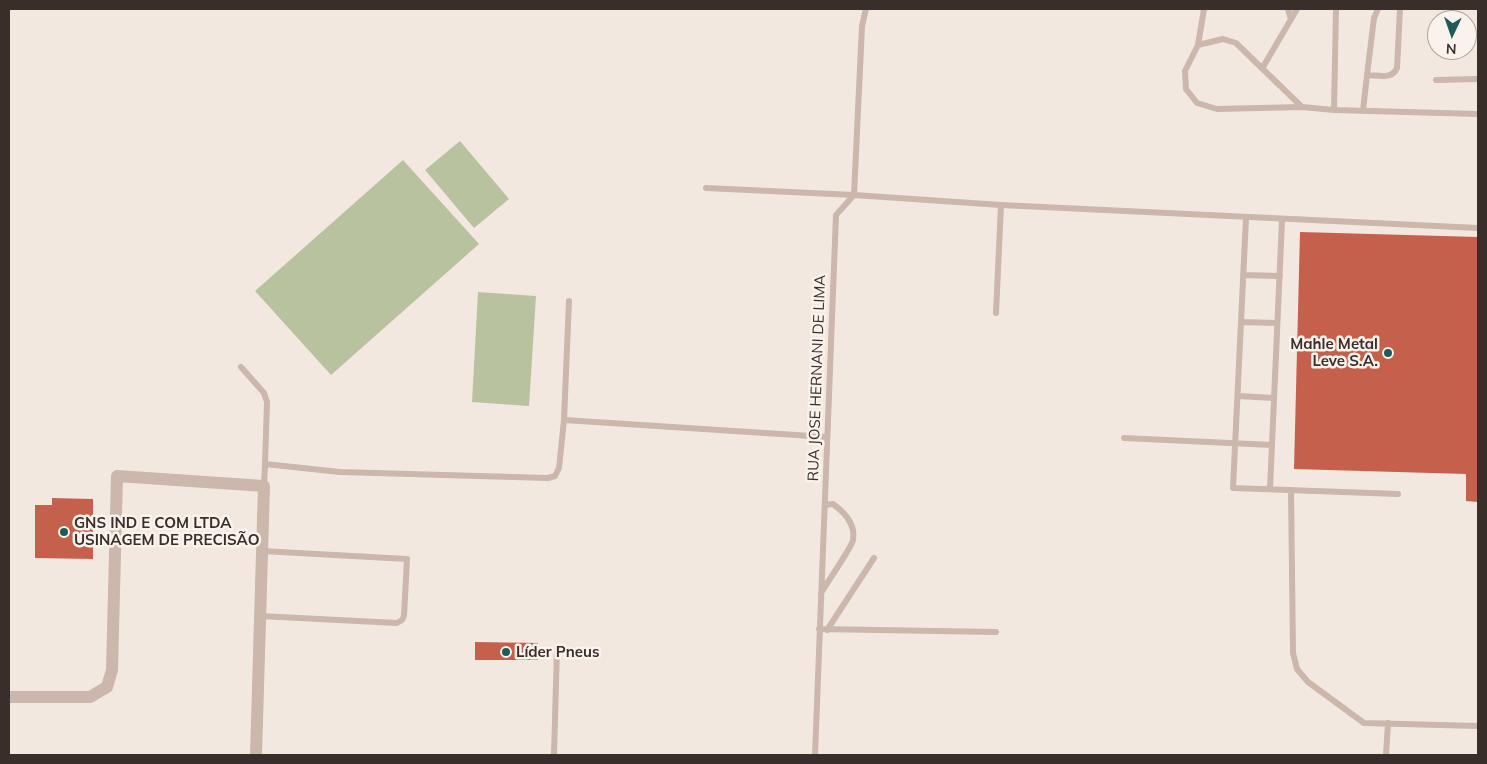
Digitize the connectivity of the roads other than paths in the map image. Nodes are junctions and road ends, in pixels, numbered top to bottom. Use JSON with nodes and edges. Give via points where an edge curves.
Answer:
{"nodes":[{"id":1,"x":866,"y":9,"type":"edge"},
{"id":2,"x":1204,"y":9,"type":"edge"},
{"id":3,"x":1288,"y":9,"type":"edge"},
{"id":4,"x":1297,"y":9,"type":"edge"},
{"id":5,"x":1336,"y":9,"type":"edge"},
{"id":6,"x":1378,"y":9,"type":"edge"},
{"id":7,"x":1400,"y":9,"type":"edge"},
{"id":8,"x":1292,"y":19,"type":"junction"},
{"id":9,"x":1198,"y":45,"type":"junction"},
{"id":10,"x":1263,"y":67,"type":"junction"},
{"id":11,"x":1367,"y":74,"type":"junction"},
{"id":12,"x":1478,"y":79,"type":"edge"},
{"id":13,"x":1436,"y":80,"type":"dead end"},
{"id":14,"x":1302,"y":107,"type":"junction"},
{"id":15,"x":1334,"y":110,"type":"junction"},
{"id":16,"x":1363,"y":111,"type":"junction"},
{"id":17,"x":1478,"y":114,"type":"edge"},
{"id":18,"x":706,"y":188,"type":"dead end"},
{"id":19,"x":854,"y":195,"type":"junction"},
{"id":20,"x":1001,"y":205,"type":"junction"},
{"id":21,"x":1246,"y":218,"type":"junction"},
{"id":22,"x":1282,"y":220,"type":"junction"},
{"id":23,"x":1478,"y":228,"type":"edge"},
{"id":24,"x":1243,"y":275,"type":"junction"},
{"id":25,"x":1280,"y":276,"type":"junction"},
{"id":26,"x":569,"y":301,"type":"dead end"},
{"id":27,"x":996,"y":313,"type":"dead end"},
{"id":28,"x":1241,"y":322,"type":"junction"},
{"id":29,"x":1278,"y":323,"type":"junction"},
{"id":30,"x":241,"y":367,"type":"dead end"},
{"id":31,"x":1238,"y":396,"type":"junction"},
{"id":32,"x":1274,"y":398,"type":"junction"},
{"id":33,"x":564,"y":420,"type":"junction"},
{"id":34,"x":827,"y":437,"type":"junction"},
{"id":35,"x":1124,"y":438,"type":"dead end"},
{"id":36,"x":1236,"y":443,"type":"junction"},
{"id":37,"x":1272,"y":444,"type":"junction"},
{"id":38,"x":265,"y":464,"type":"junction"},
{"id":39,"x":264,"y":486,"type":"junction"},
{"id":40,"x":1270,"y":489,"type":"junction"},
{"id":41,"x":1291,"y":490,"type":"junction"},
{"id":42,"x":1398,"y":494,"type":"dead end"},
{"id":43,"x":825,"y":505,"type":"junction"},
{"id":44,"x":262,"y":551,"type":"junction"},
{"id":45,"x":874,"y":558,"type":"dead end"},
{"id":46,"x":820,"y":594,"type":"junction"},
{"id":47,"x":260,"y":616,"type":"junction"},
{"id":48,"x":819,"y":629,"type":"junction"},
{"id":49,"x":827,"y":630,"type":"junction"},
{"id":50,"x":996,"y":632,"type":"dead end"},
{"id":51,"x":556,"y":648,"type":"dead end"},
{"id":52,"x":9,"y":697,"type":"edge"},
{"id":53,"x":1388,"y":723,"type":"junction"},
{"id":54,"x":1478,"y":726,"type":"edge"},
{"id":55,"x":256,"y":755,"type":"edge"},
{"id":56,"x":554,"y":755,"type":"edge"},
{"id":57,"x":815,"y":755,"type":"edge"},
{"id":58,"x":1386,"y":755,"type":"edge"}],
"edges":[{"from":1,"to":19,"type":"lane","via":[[862,26]]},
{"from":2,"to":9,"type":"lane"},
{"from":3,"to":8,"type":"lane"},
{"from":4,"to":8,"type":"lane"},
{"from":5,"to":15,"type":"lane"},
{"from":6,"to":11,"type":"lane"},
{"from":7,"to":11,"type":"lane","via":[[1395,74]]},
{"from":8,"to":10,"type":"lane"},
{"from":9,"to":10,"type":"lane","via":[[1223,39],[1236,43]]},
{"from":9,"to":14,"type":"lane","via":[[1185,71],[1186,89],[1197,103],[1217,109]]},
{"from":10,"to":14,"type":"lane"},
{"from":11,"to":16,"type":"lane"},
{"from":12,"to":13,"type":"lane"},
{"from":14,"to":15,"type":"lane"},
{"from":15,"to":16,"type":"lane"},
{"from":16,"to":17,"type":"lane"},
{"from":18,"to":19,"type":"lane"},
{"from":19,"to":20,"type":"lane"},
{"from":19,"to":34,"type":"lane","name":"RUA JOSE HERNANI DE LIMA","via":[[836,215]]},
{"from":20,"to":21,"type":"lane"},
{"from":20,"to":27,"type":"lane"},
{"from":21,"to":22,"type":"lane"},
{"from":21,"to":24,"type":"lane"},
{"from":22,"to":23,"type":"lane"},
{"from":22,"to":25,"type":"lane"},
{"from":24,"to":25,"type":"lane"},
{"from":24,"to":28,"type":"lane"},
{"from":25,"to":29,"type":"lane"},
{"from":26,"to":33,"type":"lane"},
{"from":28,"to":29,"type":"lane"},
{"from":28,"to":31,"type":"lane"},
{"from":29,"to":32,"type":"lane"},
{"from":30,"to":38,"type":"lane","via":[[264,393],[267,402]]},
{"from":31,"to":32,"type":"lane"},
{"from":31,"to":36,"type":"lane"},
{"from":32,"to":37,"type":"lane"},
{"from":33,"to":34,"type":"lane"},
{"from":33,"to":38,"type":"lane","via":[[559,468],[555,476],[548,478],[340,472]]},
{"from":34,"to":43,"type":"lane","name":"RUA JOSE HERNANI DE LIMA"},
{"from":35,"to":36,"type":"lane"},
{"from":36,"to":37,"type":"lane"},
{"from":36,"to":40,"type":"lane","via":[[1233,488]]},
{"from":37,"to":40,"type":"lane"},
{"from":38,"to":39,"type":"lane"},
{"from":39,"to":44,"type":"street"},
{"from":39,"to":52,"type":"street","via":[[117,476],[112,670],[107,687],[90,697]]},
{"from":40,"to":41,"type":"lane"},
{"from":41,"to":42,"type":"lane"},
{"from":41,"to":53,"type":"lane","via":[[1293,653],[1297,668],[1308,682],[1364,723]]},
{"from":43,"to":46,"type":"lane","name":"RUA JOSE HERNANI DE LIMA"},
{"from":43,"to":46,"type":"lane","via":[[833,504],[844,512],[852,524],[854,540]]},
{"from":44,"to":47,"type":"street"},
{"from":44,"to":47,"type":"lane","via":[[407,559],[404,616],[397,623]]},
{"from":45,"to":49,"type":"lane"},
{"from":46,"to":48,"type":"lane","name":"RUA JOSE HERNANI DE LIMA"},
{"from":47,"to":55,"type":"street"},
{"from":48,"to":49,"type":"lane"},
{"from":48,"to":57,"type":"lane","name":"RUA JOSE HERNANI DE LIMA"},
{"from":49,"to":50,"type":"lane"},
{"from":51,"to":56,"type":"lane"},
{"from":53,"to":54,"type":"lane"},
{"from":53,"to":58,"type":"lane"}]}
